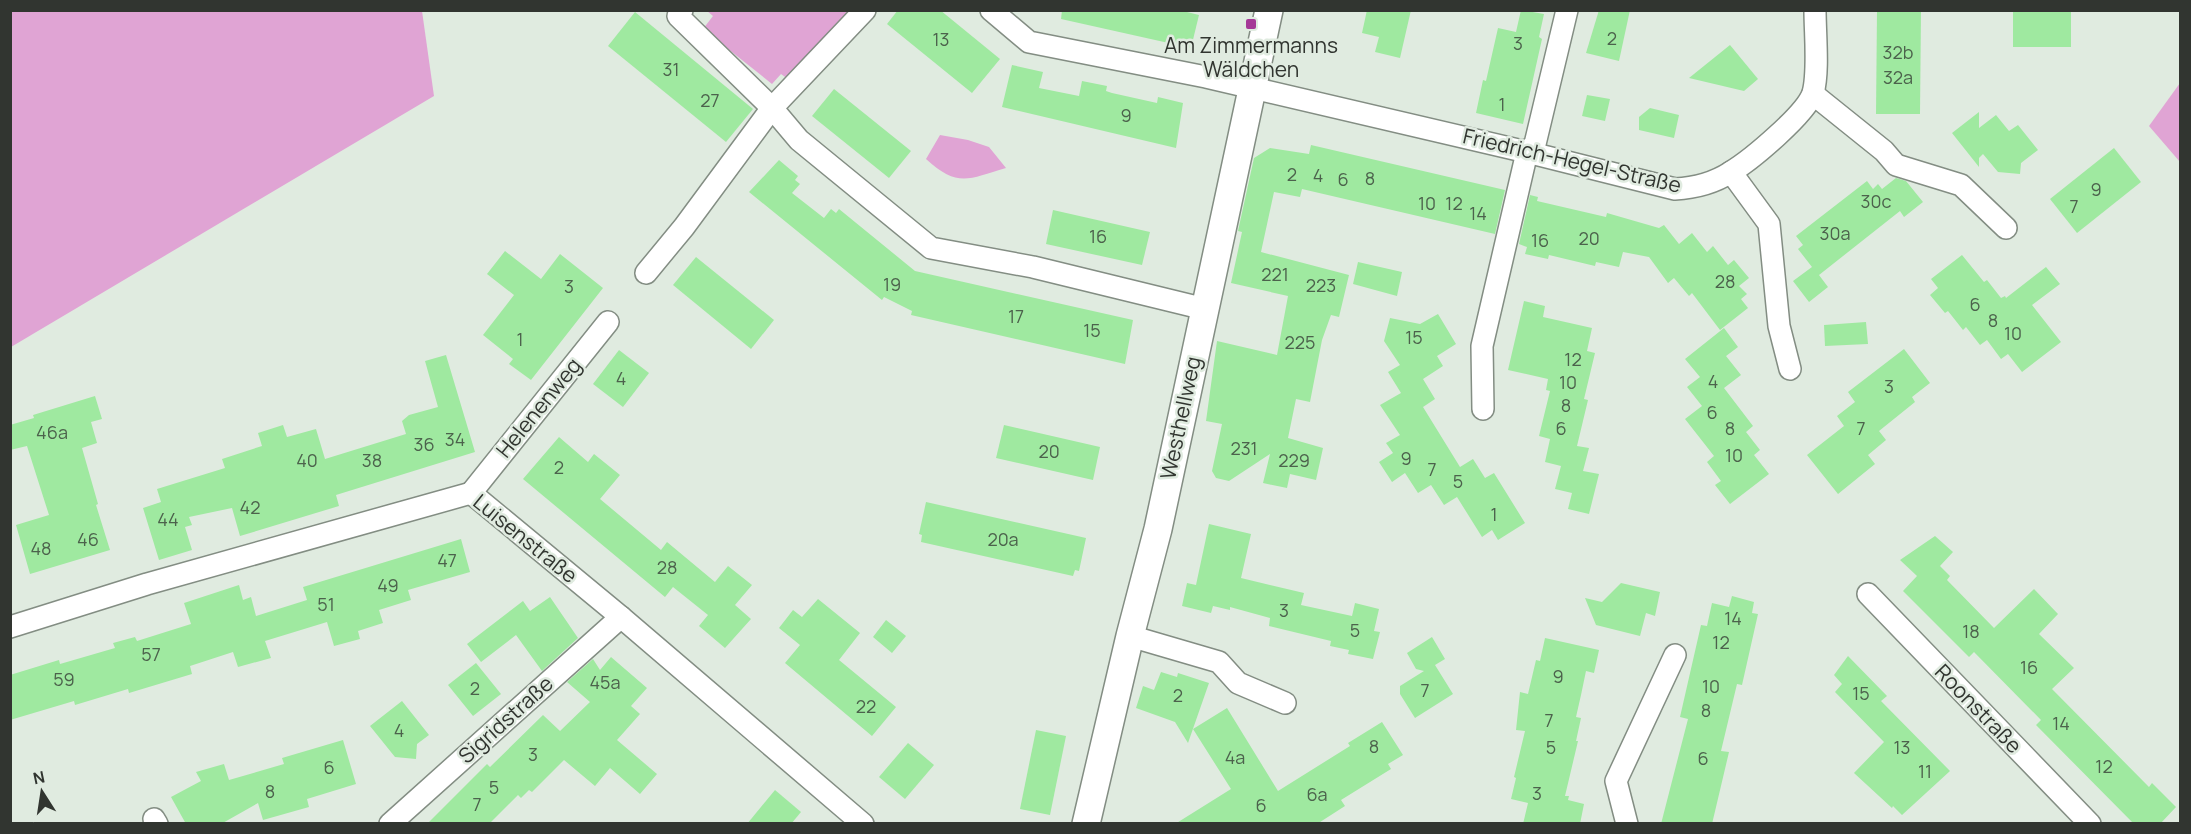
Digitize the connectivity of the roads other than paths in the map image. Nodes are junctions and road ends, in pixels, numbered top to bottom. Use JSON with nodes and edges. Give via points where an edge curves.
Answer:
{"nodes":[{"id":1,"x":682,"y":10,"type":"edge"},
{"id":2,"x":864,"y":10,"type":"edge"},
{"id":3,"x":991,"y":10,"type":"edge"},
{"id":4,"x":1269,"y":10,"type":"edge"},
{"id":5,"x":1567,"y":10,"type":"edge"},
{"id":6,"x":1815,"y":10,"type":"edge"},
{"id":7,"x":1253,"y":89,"type":"junction"},
{"id":8,"x":1812,"y":94,"type":"junction"},
{"id":9,"x":772,"y":108,"type":"junction"},
{"id":10,"x":1527,"y":152,"type":"junction"},
{"id":11,"x":1731,"y":172,"type":"junction"},
{"id":12,"x":2006,"y":228,"type":"dead end"},
{"id":13,"x":646,"y":273,"type":"dead end"},
{"id":14,"x":1205,"y":309,"type":"junction"},
{"id":15,"x":608,"y":322,"type":"dead end"},
{"id":16,"x":1791,"y":369,"type":"dead end"},
{"id":17,"x":1483,"y":409,"type":"dead end"},
{"id":18,"x":471,"y":493,"type":"junction"},
{"id":19,"x":1868,"y":594,"type":"dead end"},
{"id":20,"x":621,"y":617,"type":"junction"},
{"id":21,"x":10,"y":627,"type":"edge"},
{"id":22,"x":1130,"y":636,"type":"junction"},
{"id":23,"x":1676,"y":655,"type":"dead end"},
{"id":24,"x":1285,"y":703,"type":"dead end"},
{"id":25,"x":390,"y":824,"type":"edge"},
{"id":26,"x":863,"y":824,"type":"edge"},
{"id":27,"x":1086,"y":824,"type":"edge"},
{"id":28,"x":1627,"y":824,"type":"edge"},
{"id":29,"x":2090,"y":824,"type":"edge"}],
"edges":[{"from":1,"to":9,"type":"street","via":[[678,16]]},
{"from":2,"to":9,"type":"street"},
{"from":3,"to":7,"type":"street","via":[[1029,42]]},
{"from":4,"to":7,"type":"street","name":"Westhellweg"},
{"from":5,"to":10,"type":"street","via":[[1535,144]]},
{"from":6,"to":8,"type":"street","name":"Friedrich-Hegel-Straße"},
{"from":7,"to":10,"type":"street","name":"Friedrich-Hegel-Straße"},
{"from":7,"to":14,"type":"street","name":"Westhellweg"},
{"from":8,"to":11,"type":"street","name":"Friedrich-Hegel-Straße","via":[[1793,121]]},
{"from":8,"to":12,"type":"street","via":[[1896,165],[1961,185]]},
{"from":9,"to":13,"type":"street"},
{"from":9,"to":14,"type":"street","via":[[799,140],[931,248],[1033,267]]},
{"from":10,"to":11,"type":"street","name":"Friedrich-Hegel-Straße","via":[[1675,189],[1693,188]]},
{"from":10,"to":17,"type":"street","via":[[1482,346]]},
{"from":11,"to":16,"type":"street","via":[[1769,224],[1779,326]]},
{"from":14,"to":22,"type":"street","name":"Westhellweg","via":[[1158,529]]},
{"from":15,"to":18,"type":"street","name":"Helenenweg"},
{"from":18,"to":20,"type":"street","name":"Luisenstraße"},
{"from":18,"to":21,"type":"street","name":"Luisenstraße","via":[[147,584]]},
{"from":19,"to":29,"type":"street","name":"Roonstraße"},
{"from":20,"to":25,"type":"street","name":"Sigridstraße"},
{"from":20,"to":26,"type":"street","name":"Luisenstraße"},
{"from":22,"to":24,"type":"street","via":[[1219,662],[1238,683]]},
{"from":22,"to":27,"type":"street","name":"Westhellweg"},
{"from":23,"to":28,"type":"street","via":[[1616,781]]}]}
